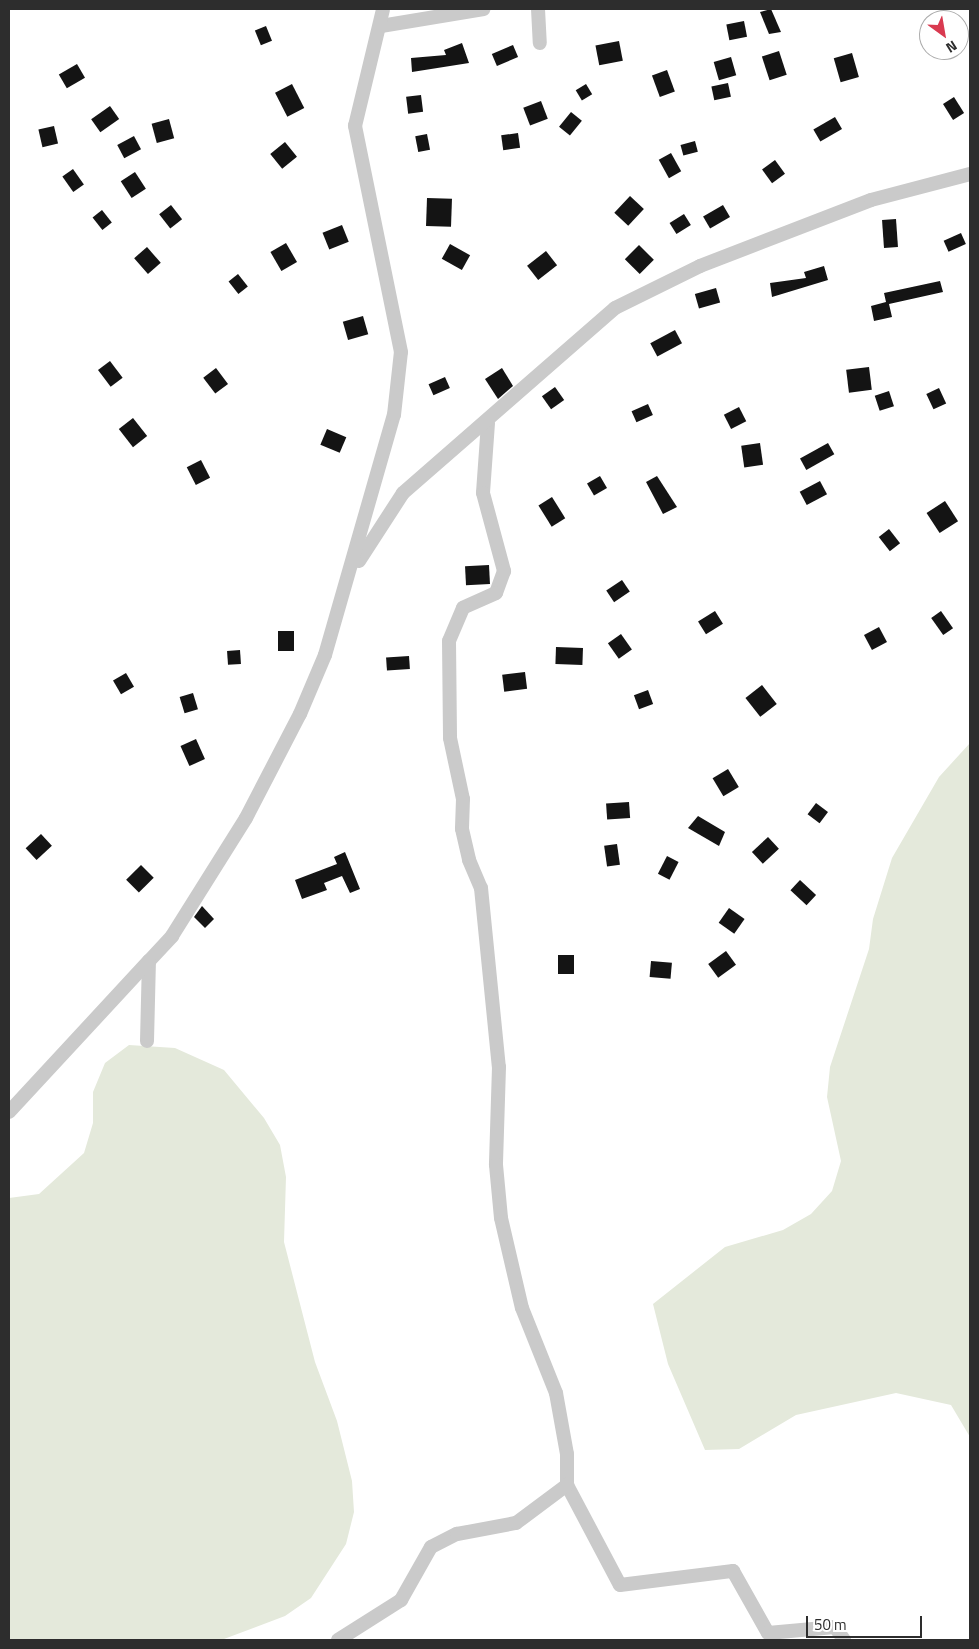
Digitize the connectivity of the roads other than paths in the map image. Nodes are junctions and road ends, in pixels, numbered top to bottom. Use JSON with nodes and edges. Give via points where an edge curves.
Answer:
{"nodes":[{"id":1,"x":383,"y":9,"type":"edge"},
{"id":2,"x":484,"y":9,"type":"edge"},
{"id":3,"x":538,"y":9,"type":"edge"},
{"id":4,"x":381,"y":26,"type":"junction"},
{"id":5,"x":540,"y":43,"type":"dead end"},
{"id":6,"x":970,"y":174,"type":"edge"},
{"id":7,"x":488,"y":424,"type":"junction"},
{"id":8,"x":349,"y":576,"type":"junction"},
{"id":9,"x":149,"y":961,"type":"junction"},
{"id":10,"x":147,"y":1041,"type":"dead end"},
{"id":11,"x":9,"y":1112,"type":"edge"},
{"id":12,"x":567,"y":1485,"type":"junction"},
{"id":13,"x":338,"y":1640,"type":"edge"},
{"id":14,"x":844,"y":1640,"type":"edge"}],
"edges":[{"from":1,"to":4,"type":"street"},
{"from":2,"to":4,"type":"street"},
{"from":3,"to":5,"type":"street"},
{"from":4,"to":8,"type":"street","via":[[355,126],[401,352],[394,416]]},
{"from":6,"to":7,"type":"street","via":[[871,200],[700,266],[615,308],[545,365]]},
{"from":7,"to":8,"type":"street","via":[[403,493]]},
{"from":7,"to":12,"type":"street","via":[[483,493],[504,571],[496,593],[463,608],[449,640],[450,738],[463,799],[462,829],[469,860],[482,888],[499,1067],[496,1165],[501,1218],[522,1308],[556,1393],[567,1454]]},
{"from":8,"to":9,"type":"street","via":[[325,655],[278,763],[172,936]]},
{"from":9,"to":10,"type":"street"},
{"from":9,"to":11,"type":"street"},
{"from":12,"to":13,"type":"street","via":[[516,1523],[457,1534],[431,1547],[401,1600]]},
{"from":12,"to":14,"type":"street","via":[[620,1585],[733,1571],[768,1633],[836,1627]]}]}
